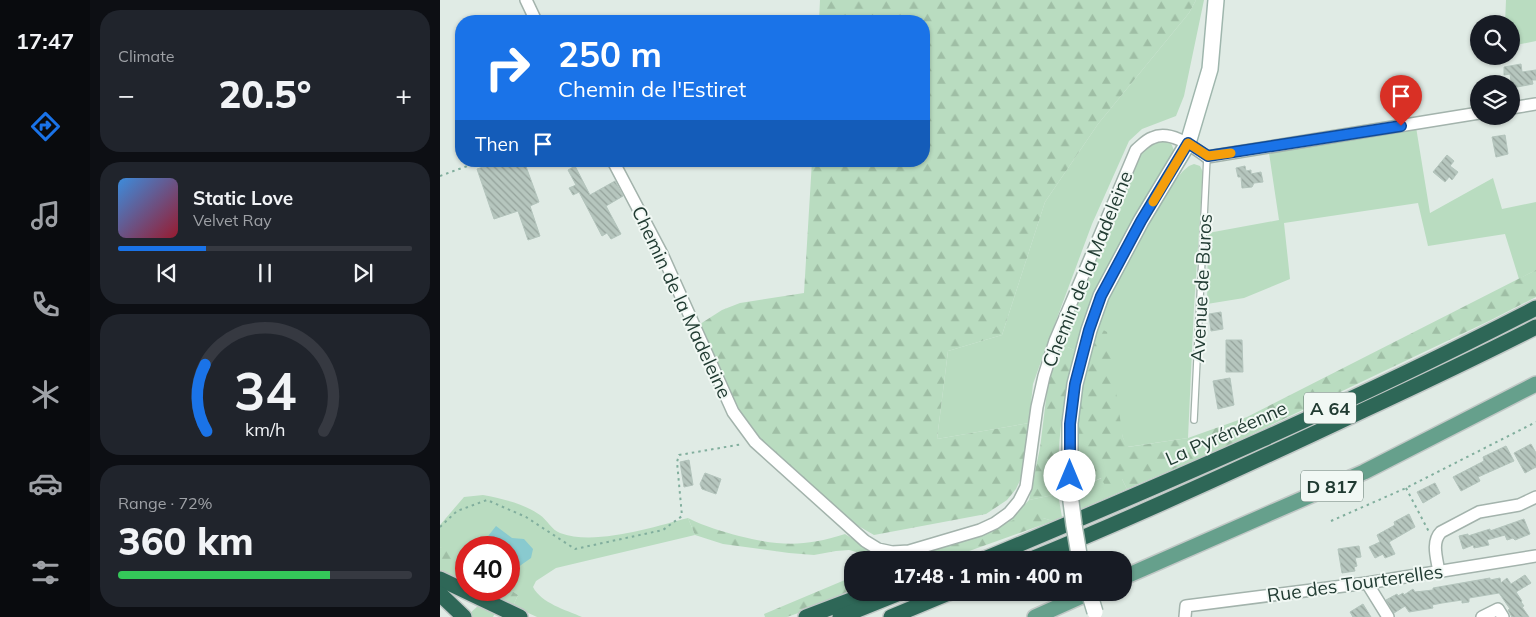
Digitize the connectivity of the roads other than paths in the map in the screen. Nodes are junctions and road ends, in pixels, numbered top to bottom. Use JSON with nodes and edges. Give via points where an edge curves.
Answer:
{"nodes":[{"id":1,"x":526,"y":0,"type":"edge"},
{"id":2,"x":1216,"y":0,"type":"edge"},
{"id":3,"x":533,"y":15,"type":"edge"},
{"id":4,"x":1536,"y":104,"type":"edge"},
{"id":5,"x":1520,"y":107,"type":"edge"},
{"id":6,"x":1470,"y":114,"type":"edge"},
{"id":7,"x":1188,"y":143,"type":"junction"},
{"id":8,"x":1208,"y":156,"type":"junction"},
{"id":9,"x":617,"y":167,"type":"edge"},
{"id":10,"x":1536,"y":308,"type":"edge"},
{"id":11,"x":1536,"y":326,"type":"edge"},
{"id":12,"x":1536,"y":384,"type":"edge"},
{"id":13,"x":1194,"y":420,"type":"dead end"},
{"id":14,"x":1536,"y":497,"type":"edge"},
{"id":15,"x":1003,"y":551,"type":"edge"},
{"id":16,"x":1051,"y":551,"type":"edge"},
{"id":17,"x":1078,"y":551,"type":"edge"},
{"id":18,"x":1536,"y":556,"type":"edge"},
{"id":19,"x":1439,"y":572,"type":"junction"},
{"id":20,"x":1132,"y":574,"type":"edge"},
{"id":21,"x":440,"y":579,"type":"edge"},
{"id":22,"x":1367,"y":583,"type":"junction"},
{"id":23,"x":440,"y":594,"type":"edge"},
{"id":24,"x":848,"y":601,"type":"edge"},
{"id":25,"x":880,"y":601,"type":"edge"},
{"id":26,"x":929,"y":601,"type":"edge"},
{"id":27,"x":1070,"y":601,"type":"edge"},
{"id":28,"x":1093,"y":601,"type":"edge"},
{"id":29,"x":1097,"y":614,"type":"edge"},
{"id":30,"x":464,"y":617,"type":"edge"},
{"id":31,"x":520,"y":617,"type":"edge"},
{"id":32,"x":806,"y":617,"type":"edge"},
{"id":33,"x":840,"y":617,"type":"edge"},
{"id":34,"x":891,"y":617,"type":"edge"},
{"id":35,"x":1035,"y":617,"type":"edge"},
{"id":36,"x":1185,"y":617,"type":"edge"},
{"id":37,"x":1388,"y":617,"type":"edge"},
{"id":38,"x":1482,"y":617,"type":"edge"},
{"id":39,"x":1503,"y":617,"type":"edge"}],
"edges":[{"from":1,"to":3,"type":"street"},
{"from":2,"to":7,"type":"street","via":[[1210,68]]},
{"from":4,"to":5,"type":"street"},
{"from":6,"to":8,"type":"street"},
{"from":7,"to":8,"type":"street","name":"Chemin de la Madeleine"},
{"from":7,"to":9,"type":"street","name":"Chemin de la Madeleine","via":[[1168,136],[1153,137],[1136,150],[1055,341],[1037,407],[1026,487],[1019,501],[1010,513],[980,530],[909,551],[892,552],[864,541],[756,442],[733,412],[662,254]]},
{"from":7,"to":17,"type":"street","bridge":true,"via":[[1101,296],[1089,330],[1075,384],[1070,424],[1070,494]]},
{"from":8,"to":13,"type":"lane","name":"Avenue de Buros"},
{"from":10,"to":15,"type":"highway","name":"La Pyrénéenne","number":"A 64","via":[[1255,444]]},
{"from":11,"to":16,"type":"highway","name":"La Pyrénéenne","number":"A 64","via":[[1262,459]]},
{"from":12,"to":20,"type":"main road","number":"D 817","via":[[1364,472]]},
{"from":14,"to":19,"type":"street","via":[[1519,505],[1479,512],[1437,535],[1434,544]]},
{"from":18,"to":19,"type":"street","name":"Rue des Tourterelles"},
{"from":19,"to":22,"type":"street","name":"Rue des Tourterelles"},
{"from":21,"to":31,"type":"highway"},
{"from":22,"to":36,"type":"street","name":"Rue des Tourterelles","via":[[1186,606]]},
{"from":22,"to":37,"type":"street"},
{"from":23,"to":30,"type":"highway"},
{"from":24,"to":32,"type":"highway"},
{"from":25,"to":33,"type":"highway"},
{"from":26,"to":34,"type":"highway"},
{"from":27,"to":35,"type":"main road"},
{"from":28,"to":29,"type":"street","bridge":true},
{"from":38,"to":39,"type":"street","via":[[1498,609]]}]}
